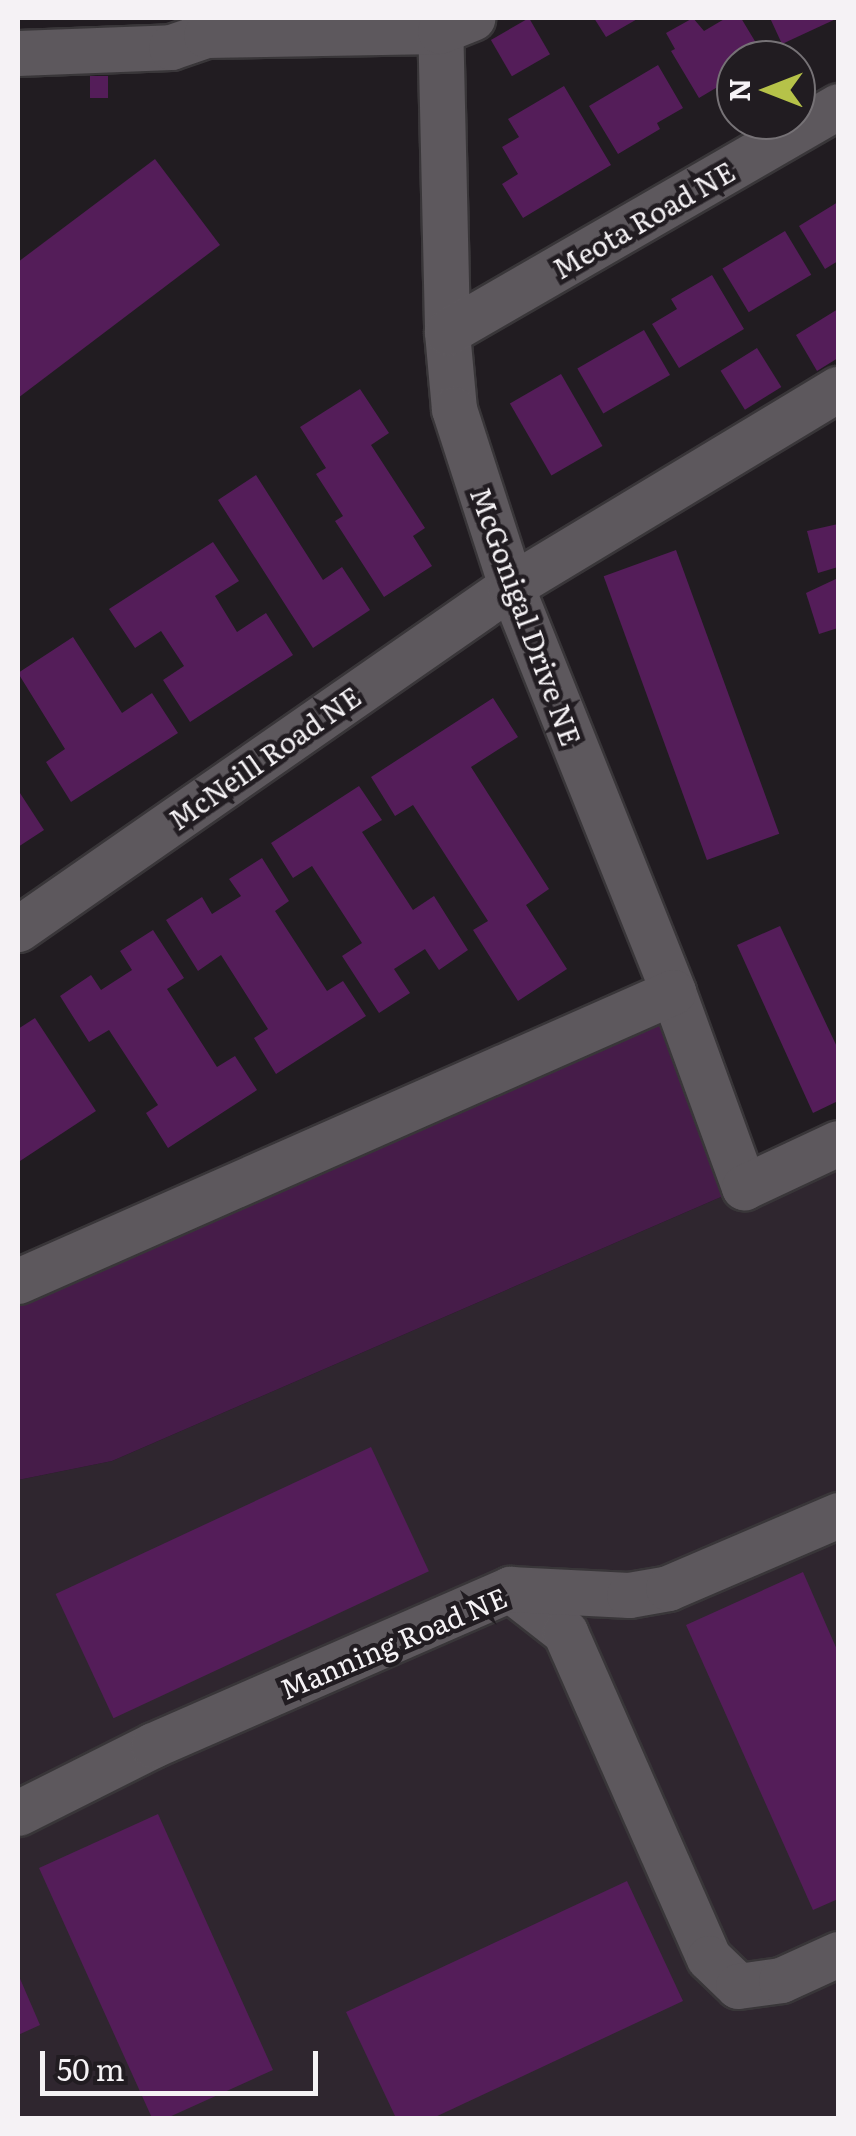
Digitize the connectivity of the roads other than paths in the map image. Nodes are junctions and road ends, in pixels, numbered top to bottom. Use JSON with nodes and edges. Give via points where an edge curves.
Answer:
{"nodes":[{"id":1,"x":451,"y":22,"type":"edge"},
{"id":2,"x":18,"y":53,"type":"edge"},
{"id":3,"x":838,"y":106,"type":"edge"},
{"id":4,"x":447,"y":332,"type":"junction"},
{"id":5,"x":838,"y":389,"type":"edge"},
{"id":6,"x":511,"y":586,"type":"junction"},
{"id":7,"x":18,"y":929,"type":"edge"},
{"id":8,"x":673,"y":992,"type":"junction"},
{"id":9,"x":838,"y":1143,"type":"edge"},
{"id":10,"x":18,"y":1281,"type":"edge"},
{"id":11,"x":838,"y":1515,"type":"edge"},
{"id":12,"x":510,"y":1589,"type":"junction"},
{"id":13,"x":18,"y":1813,"type":"edge"},
{"id":14,"x":838,"y":1954,"type":"edge"}],
"edges":[{"from":1,"to":2,"type":"street"},
{"from":1,"to":4,"type":"street","name":"McGonigal Drive NE"},
{"from":3,"to":4,"type":"street","name":"Meota Road NE"},
{"from":4,"to":6,"type":"street","name":"McGonigal Drive NE","via":[[454,409]]},
{"from":5,"to":6,"type":"street","name":"McNeill Road NE"},
{"from":6,"to":7,"type":"street","name":"McNeill Road NE"},
{"from":6,"to":8,"type":"street","name":"McGonigal Drive NE"},
{"from":8,"to":9,"type":"street","name":"McGonigal Drive NE","via":[[744,1187]]},
{"from":8,"to":10,"type":"street"},
{"from":11,"to":12,"type":"street","name":"Manning Road NE","via":[[668,1588],[629,1595]]},
{"from":12,"to":13,"type":"street","name":"Manning Road NE","via":[[153,1745]]},
{"from":12,"to":14,"type":"street","via":[[565,1632],[709,1958],[738,1986],[781,1980]]}]}
